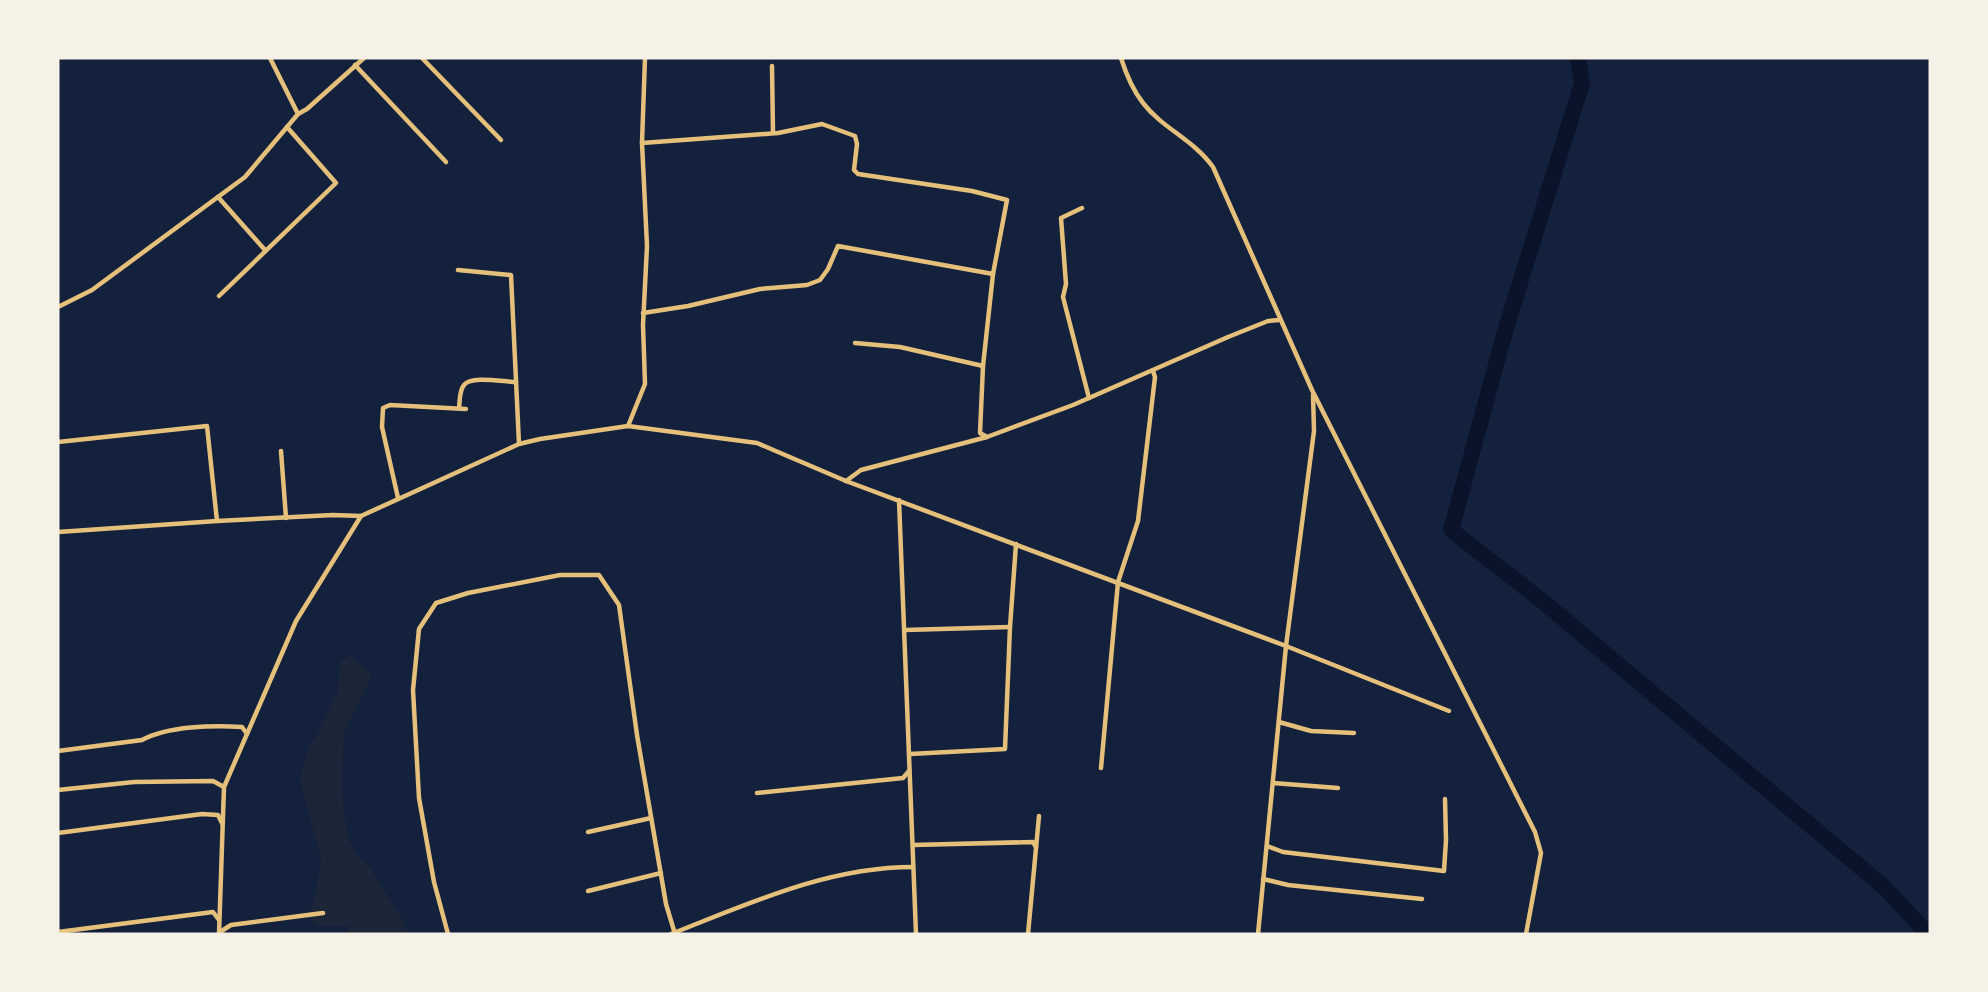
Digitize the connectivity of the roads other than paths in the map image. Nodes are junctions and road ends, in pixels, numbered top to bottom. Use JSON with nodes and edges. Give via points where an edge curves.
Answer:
{"nodes":[{"id":1,"x":270,"y":58,"type":"edge"},
{"id":2,"x":364,"y":58,"type":"edge"},
{"id":3,"x":422,"y":58,"type":"edge"},
{"id":4,"x":645,"y":58,"type":"edge"},
{"id":5,"x":1121,"y":58,"type":"edge"},
{"id":6,"x":355,"y":65,"type":"junction"},
{"id":7,"x":772,"y":66,"type":"dead end"},
{"id":8,"x":298,"y":114,"type":"junction"},
{"id":9,"x":288,"y":127,"type":"junction"},
{"id":10,"x":773,"y":133,"type":"junction"},
{"id":11,"x":501,"y":140,"type":"dead end"},
{"id":12,"x":642,"y":143,"type":"junction"},
{"id":13,"x":446,"y":162,"type":"dead end"},
{"id":14,"x":218,"y":197,"type":"junction"},
{"id":15,"x":1082,"y":208,"type":"dead end"},
{"id":16,"x":265,"y":250,"type":"junction"},
{"id":17,"x":458,"y":270,"type":"dead end"},
{"id":18,"x":993,"y":274,"type":"junction"},
{"id":19,"x":219,"y":296,"type":"dead end"},
{"id":20,"x":58,"y":307,"type":"edge"},
{"id":21,"x":643,"y":313,"type":"junction"},
{"id":22,"x":1279,"y":320,"type":"junction"},
{"id":23,"x":855,"y":343,"type":"dead end"},
{"id":24,"x":983,"y":366,"type":"junction"},
{"id":25,"x":1153,"y":371,"type":"junction"},
{"id":26,"x":516,"y":382,"type":"junction"},
{"id":27,"x":1312,"y":390,"type":"junction"},
{"id":28,"x":1089,"y":398,"type":"junction"},
{"id":29,"x":459,"y":408,"type":"junction"},
{"id":30,"x":466,"y":409,"type":"dead end"},
{"id":31,"x":628,"y":426,"type":"junction"},
{"id":32,"x":987,"y":437,"type":"junction"},
{"id":33,"x":58,"y":442,"type":"edge"},
{"id":34,"x":519,"y":443,"type":"junction"},
{"id":35,"x":281,"y":451,"type":"dead end"},
{"id":36,"x":846,"y":481,"type":"junction"},
{"id":37,"x":398,"y":498,"type":"junction"},
{"id":38,"x":899,"y":500,"type":"junction"},
{"id":39,"x":361,"y":516,"type":"junction"},
{"id":40,"x":286,"y":518,"type":"junction"},
{"id":41,"x":218,"y":521,"type":"junction"},
{"id":42,"x":58,"y":532,"type":"edge"},
{"id":43,"x":1016,"y":544,"type":"junction"},
{"id":44,"x":1118,"y":582,"type":"junction"},
{"id":45,"x":1010,"y":627,"type":"junction"},
{"id":46,"x":905,"y":630,"type":"junction"},
{"id":47,"x":1286,"y":646,"type":"junction"},
{"id":48,"x":1449,"y":711,"type":"dead end"},
{"id":49,"x":1279,"y":722,"type":"junction"},
{"id":50,"x":1354,"y":733,"type":"dead end"},
{"id":51,"x":247,"y":734,"type":"junction"},
{"id":52,"x":58,"y":751,"type":"edge"},
{"id":53,"x":909,"y":754,"type":"junction"},
{"id":54,"x":1101,"y":768,"type":"dead end"},
{"id":55,"x":910,"y":770,"type":"junction"},
{"id":56,"x":1273,"y":783,"type":"junction"},
{"id":57,"x":224,"y":788,"type":"junction"},
{"id":58,"x":1338,"y":788,"type":"dead end"},
{"id":59,"x":58,"y":790,"type":"edge"},
{"id":60,"x":757,"y":793,"type":"dead end"},
{"id":61,"x":1445,"y":799,"type":"dead end"},
{"id":62,"x":1040,"y":816,"type":"dead end"},
{"id":63,"x":651,"y":818,"type":"junction"},
{"id":64,"x":222,"y":823,"type":"junction"},
{"id":65,"x":588,"y":832,"type":"dead end"},
{"id":66,"x":58,"y":833,"type":"edge"},
{"id":67,"x":913,"y":845,"type":"junction"},
{"id":68,"x":1267,"y":846,"type":"junction"},
{"id":69,"x":1036,"y":848,"type":"junction"},
{"id":70,"x":913,"y":867,"type":"junction"},
{"id":71,"x":661,"y":873,"type":"junction"},
{"id":72,"x":1263,"y":879,"type":"junction"},
{"id":73,"x":589,"y":891,"type":"dead end"},
{"id":74,"x":1422,"y":899,"type":"dead end"},
{"id":75,"x":323,"y":913,"type":"dead end"},
{"id":76,"x":220,"y":921,"type":"junction"},
{"id":77,"x":58,"y":932,"type":"edge"},
{"id":78,"x":219,"y":934,"type":"edge"},
{"id":79,"x":447,"y":934,"type":"edge"},
{"id":80,"x":674,"y":934,"type":"edge"},
{"id":81,"x":916,"y":934,"type":"edge"},
{"id":82,"x":1028,"y":934,"type":"edge"},
{"id":83,"x":1258,"y":934,"type":"edge"},
{"id":84,"x":1526,"y":934,"type":"edge"}],
"edges":[{"from":1,"to":8,"type":"street"},
{"from":2,"to":6,"type":"street"},
{"from":3,"to":11,"type":"street"},
{"from":4,"to":12,"type":"street"},
{"from":5,"to":22,"type":"street","via":[[1144,105],[1201,151],[1213,167]]},
{"from":6,"to":8,"type":"street"},
{"from":6,"to":13,"type":"street"},
{"from":7,"to":10,"type":"street"},
{"from":8,"to":9,"type":"street"},
{"from":9,"to":14,"type":"street","via":[[245,177]]},
{"from":9,"to":16,"type":"street","via":[[336,183]]},
{"from":10,"to":12,"type":"street"},
{"from":10,"to":18,"type":"street","via":[[822,124],[843,130],[857,139],[854,167],[858,174],[1007,200]]},
{"from":12,"to":21,"type":"street","via":[[647,246]]},
{"from":14,"to":16,"type":"street"},
{"from":14,"to":20,"type":"street","via":[[92,290]]},
{"from":15,"to":28,"type":"street","via":[[1061,218],[1063,298]]},
{"from":16,"to":19,"type":"street"},
{"from":17,"to":26,"type":"street","via":[[511,275]]},
{"from":18,"to":21,"type":"street","via":[[838,246],[820,279],[807,285],[760,289]]},
{"from":18,"to":24,"type":"street"},
{"from":21,"to":31,"type":"street","via":[[645,384]]},
{"from":22,"to":25,"type":"street"},
{"from":22,"to":27,"type":"street"},
{"from":23,"to":24,"type":"street","via":[[900,347]]},
{"from":24,"to":32,"type":"street","via":[[981,433]]},
{"from":25,"to":28,"type":"street"},
{"from":25,"to":44,"type":"street","via":[[1138,521]]},
{"from":26,"to":29,"type":"street","via":[[465,382]]},
{"from":26,"to":34,"type":"street"},
{"from":27,"to":47,"type":"street","via":[[1314,431]]},
{"from":27,"to":84,"type":"street","via":[[1535,832],[1541,853]]},
{"from":28,"to":32,"type":"street"},
{"from":29,"to":30,"type":"street"},
{"from":29,"to":37,"type":"street","via":[[383,408],[382,427]]},
{"from":31,"to":34,"type":"street"},
{"from":31,"to":36,"type":"street","via":[[757,443]]},
{"from":32,"to":36,"type":"street","via":[[861,470]]},
{"from":33,"to":41,"type":"street","via":[[207,426]]},
{"from":34,"to":37,"type":"street"},
{"from":35,"to":40,"type":"street"},
{"from":36,"to":38,"type":"street"},
{"from":37,"to":39,"type":"street"},
{"from":38,"to":43,"type":"street"},
{"from":38,"to":46,"type":"street"},
{"from":39,"to":40,"type":"street"},
{"from":39,"to":51,"type":"street","via":[[296,621]]},
{"from":40,"to":41,"type":"street"},
{"from":41,"to":42,"type":"street"},
{"from":43,"to":44,"type":"street"},
{"from":43,"to":45,"type":"street"},
{"from":44,"to":47,"type":"street"},
{"from":44,"to":54,"type":"street"},
{"from":45,"to":46,"type":"street"},
{"from":45,"to":53,"type":"street","via":[[1005,748]]},
{"from":46,"to":53,"type":"street"},
{"from":47,"to":48,"type":"street"},
{"from":47,"to":49,"type":"street"},
{"from":49,"to":50,"type":"street","via":[[1311,731]]},
{"from":49,"to":56,"type":"street"},
{"from":51,"to":52,"type":"street","via":[[242,727],[219,725]]},
{"from":51,"to":57,"type":"street"},
{"from":53,"to":55,"type":"street"},
{"from":55,"to":60,"type":"street","via":[[903,778]]},
{"from":55,"to":67,"type":"street"},
{"from":56,"to":58,"type":"street"},
{"from":56,"to":68,"type":"street"},
{"from":57,"to":59,"type":"street","via":[[213,781],[173,781]]},
{"from":57,"to":64,"type":"street"},
{"from":61,"to":68,"type":"street","via":[[1444,871],[1283,852]]},
{"from":62,"to":69,"type":"street"},
{"from":63,"to":65,"type":"street"},
{"from":63,"to":71,"type":"street"},
{"from":63,"to":79,"type":"street","via":[[619,605],[599,575],[560,575],[436,603],[419,629],[413,690],[419,798]]},
{"from":64,"to":66,"type":"street","via":[[218,815],[202,814]]},
{"from":64,"to":76,"type":"street"},
{"from":67,"to":69,"type":"street","via":[[1033,842]]},
{"from":67,"to":70,"type":"street"},
{"from":68,"to":72,"type":"street"},
{"from":69,"to":82,"type":"street"},
{"from":70,"to":80,"type":"street","via":[[865,869],[817,879]]},
{"from":70,"to":81,"type":"street"},
{"from":71,"to":73,"type":"street"},
{"from":71,"to":80,"type":"street"},
{"from":72,"to":74,"type":"street"},
{"from":72,"to":83,"type":"street"},
{"from":75,"to":78,"type":"street","via":[[230,925]]},
{"from":76,"to":77,"type":"street","via":[[213,912]]},
{"from":76,"to":78,"type":"street"}]}
